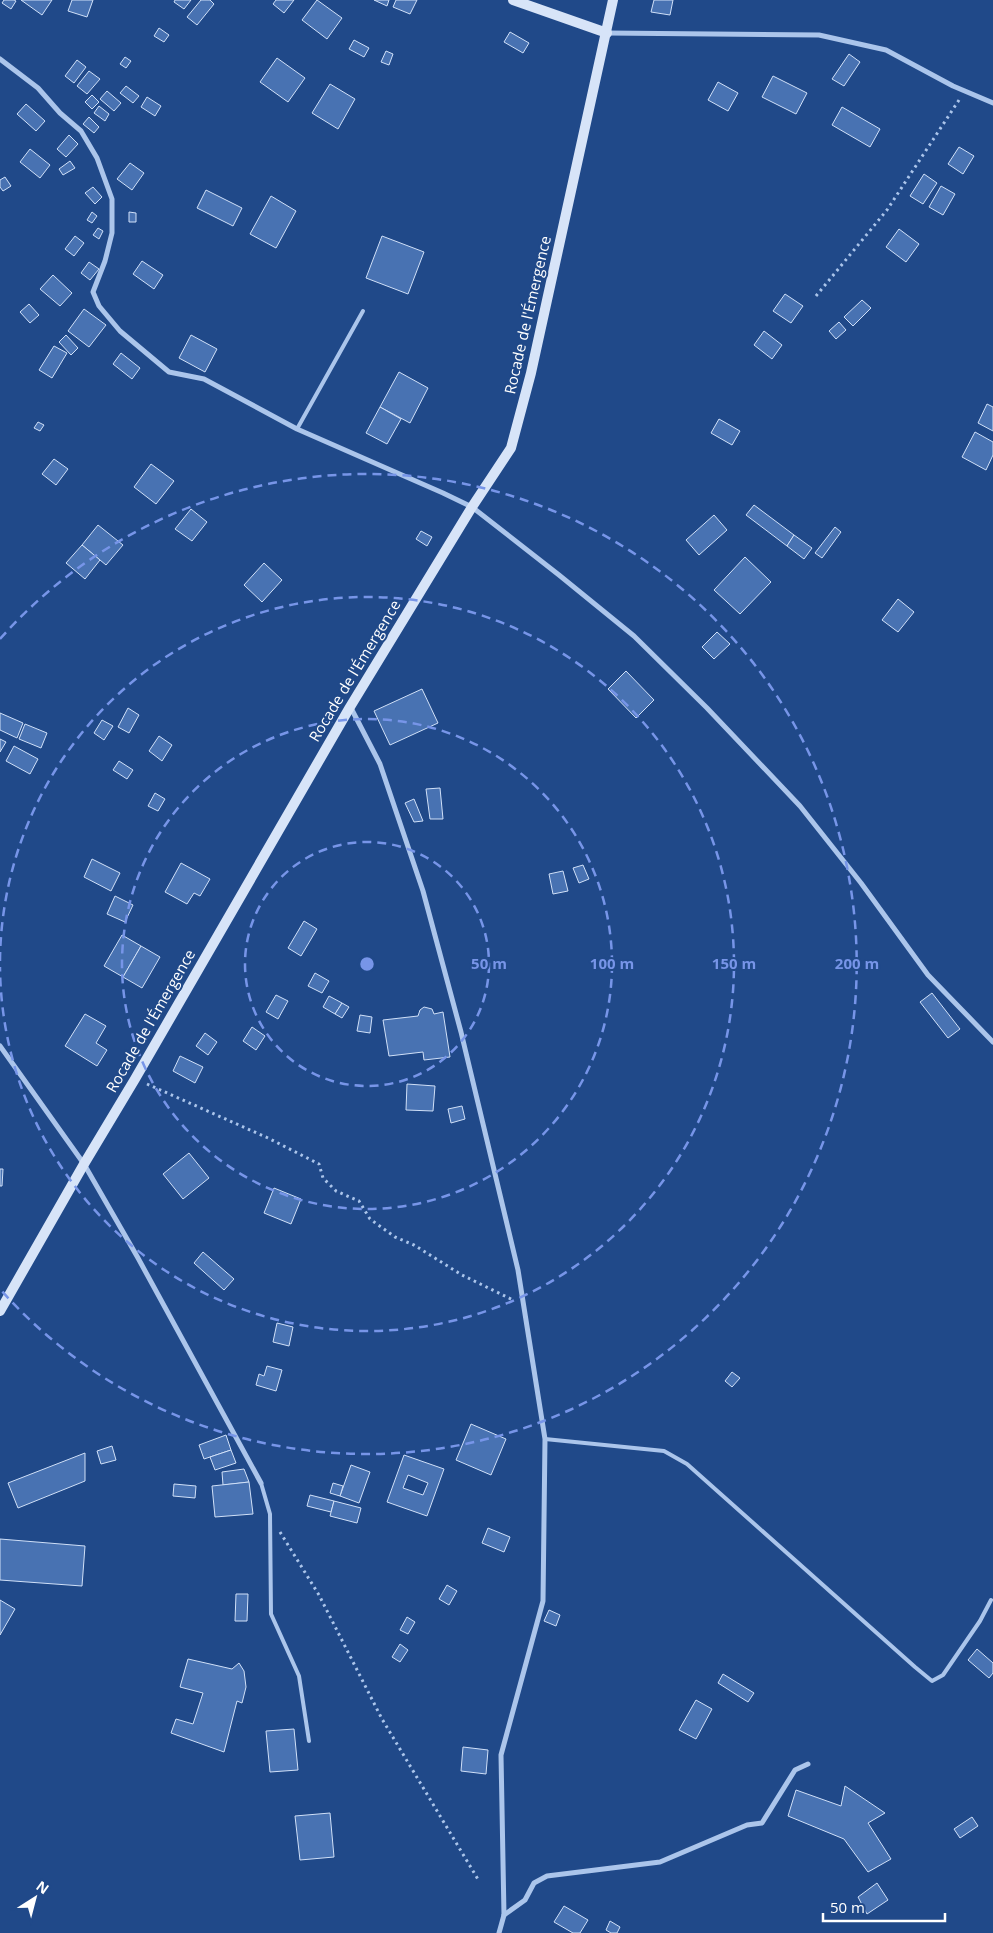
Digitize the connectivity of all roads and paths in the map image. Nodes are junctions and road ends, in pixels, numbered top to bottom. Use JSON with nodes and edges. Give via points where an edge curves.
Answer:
{"nodes":[{"id":1,"x":513,"y":0,"type":"edge"},
{"id":2,"x":613,"y":0,"type":"edge"},
{"id":3,"x":607,"y":33,"type":"junction"},
{"id":4,"x":0,"y":59,"type":"edge"},
{"id":5,"x":966,"y":91,"type":"junction"},
{"id":6,"x":993,"y":103,"type":"edge"},
{"id":7,"x":816,"y":296,"type":"dead end"},
{"id":8,"x":363,"y":311,"type":"dead end"},
{"id":9,"x":297,"y":429,"type":"junction"},
{"id":10,"x":472,"y":507,"type":"junction"},
{"id":11,"x":350,"y":707,"type":"junction"},
{"id":12,"x":993,"y":1042,"type":"edge"},
{"id":13,"x":0,"y":1046,"type":"edge"},
{"id":14,"x":135,"y":1079,"type":"junction"},
{"id":15,"x":84,"y":1164,"type":"junction"},
{"id":16,"x":524,"y":1306,"type":"junction"},
{"id":17,"x":0,"y":1311,"type":"edge"},
{"id":18,"x":545,"y":1439,"type":"junction"},
{"id":19,"x":261,"y":1483,"type":"joint"},
{"id":20,"x":270,"y":1514,"type":"junction"},
{"id":21,"x":991,"y":1600,"type":"dead end"},
{"id":22,"x":309,"y":1741,"type":"dead end"},
{"id":23,"x":808,"y":1764,"type":"dead end"},
{"id":24,"x":479,"y":1881,"type":"dead end"},
{"id":25,"x":504,"y":1915,"type":"junction"},
{"id":26,"x":499,"y":1933,"type":"edge"}],
"edges":[{"from":1,"to":3,"type":"street"},
{"from":2,"to":3,"type":"street","name":"Rocade de l'Émergence"},
{"from":3,"to":5,"type":"street","via":[[819,35],[886,50]]},
{"from":3,"to":10,"type":"street","name":"Rocade de l'Émergence","via":[[531,373],[511,448]]},
{"from":4,"to":9,"type":"street","via":[[38,88],[60,113],[82,131],[97,158],[112,199],[112,233],[93,292],[99,306],[120,331],[169,372],[204,379]]},
{"from":5,"to":6,"type":"street"},
{"from":5,"to":7,"type":"path","via":[[887,210]]},
{"from":8,"to":9,"type":"lane"},
{"from":9,"to":10,"type":"street"},
{"from":10,"to":11,"type":"street","name":"Rocade de l'Émergence"},
{"from":10,"to":12,"type":"street","via":[[634,636],[707,708],[800,806],[928,976]]},
{"from":11,"to":14,"type":"street","name":"Rocade de l'Émergence"},
{"from":11,"to":16,"type":"street","via":[[380,764],[423,891],[465,1051]]},
{"from":13,"to":15,"type":"street"},
{"from":14,"to":15,"type":"street","name":"Rocade de l'Émergence"},
{"from":14,"to":16,"type":"path","via":[[319,1164],[323,1178],[336,1191],[359,1201],[370,1219],[462,1275]]},
{"from":15,"to":17,"type":"street","name":"Rocade de l'Émergence"},
{"from":15,"to":19,"type":"street"},
{"from":16,"to":18,"type":"street"},
{"from":18,"to":21,"type":"lane","via":[[664,1451],[686,1464],[932,1681],[943,1675]]},
{"from":18,"to":25,"type":"street","via":[[543,1602],[501,1755]]},
{"from":19,"to":20,"type":"lane"},
{"from":20,"to":22,"type":"lane","via":[[271,1614],[299,1676]]},
{"from":20,"to":24,"type":"path","via":[[319,1595],[382,1719]]},
{"from":23,"to":25,"type":"street","via":[[795,1770],[762,1823],[747,1825],[660,1862],[547,1876],[534,1883],[525,1900]]},
{"from":25,"to":26,"type":"street"}]}
